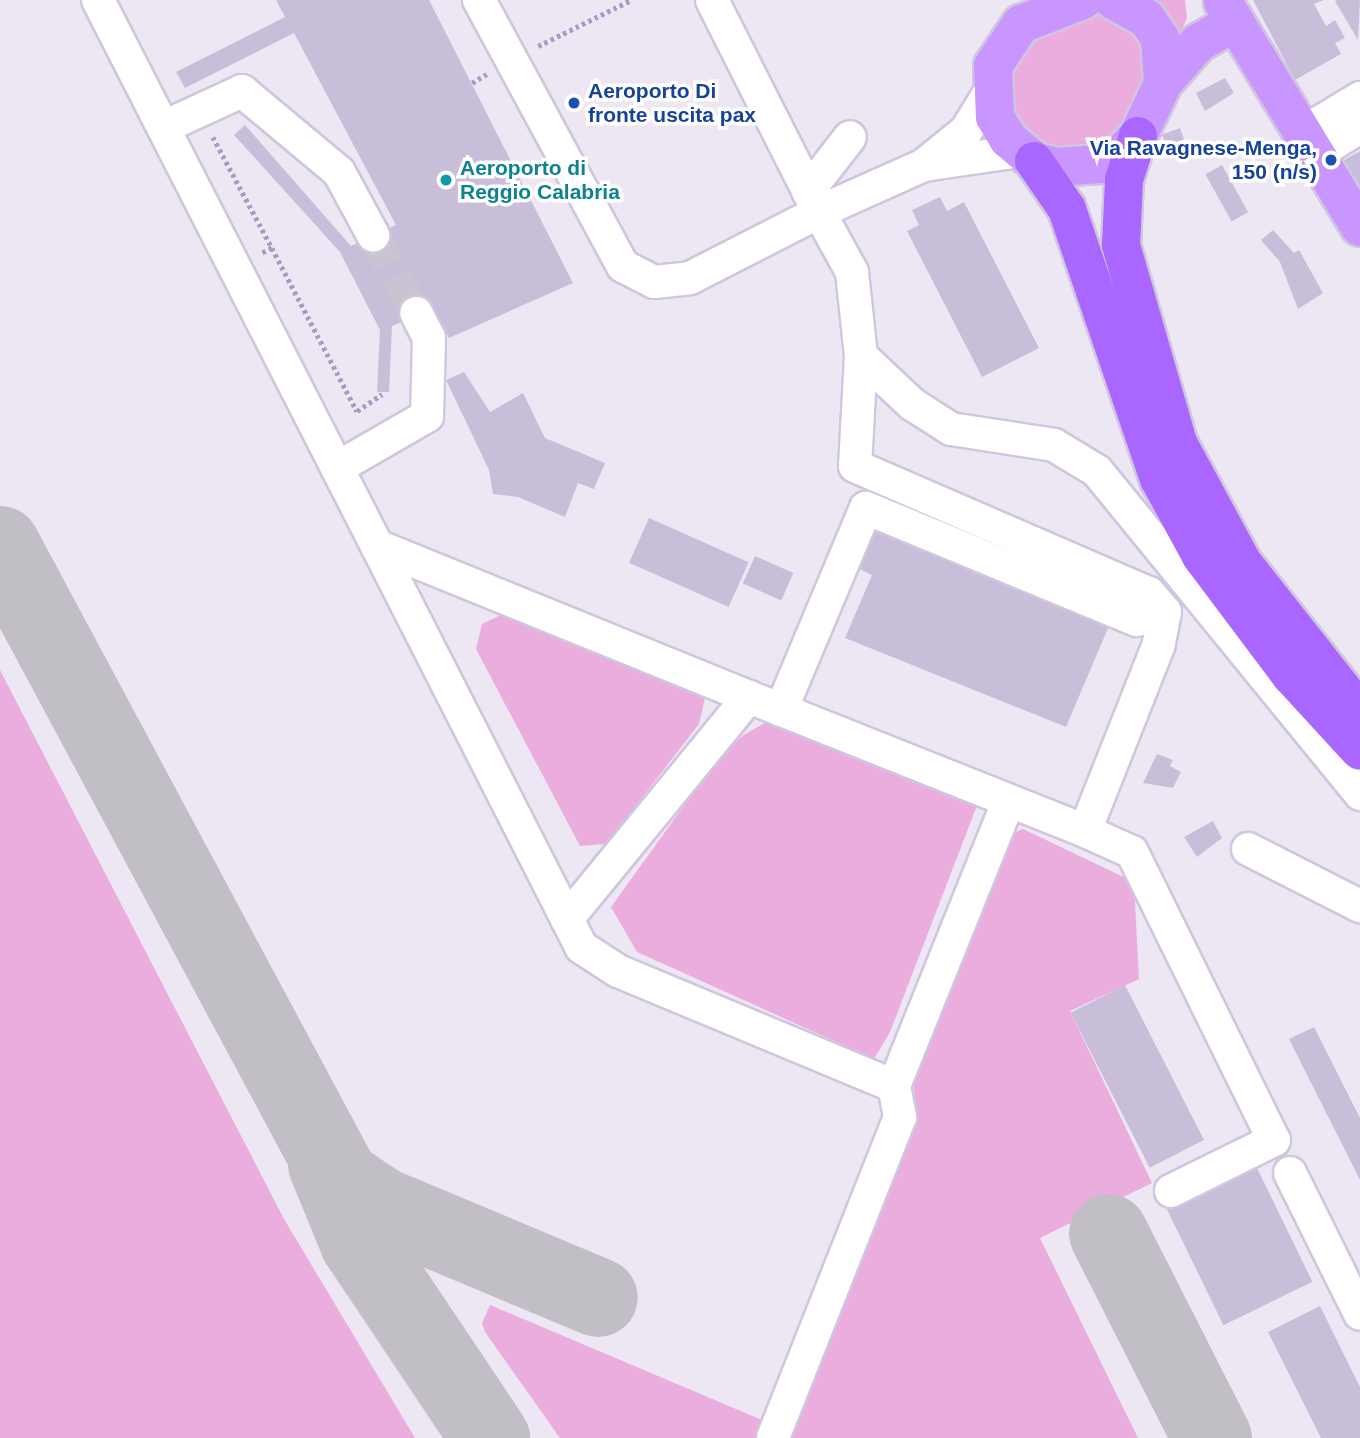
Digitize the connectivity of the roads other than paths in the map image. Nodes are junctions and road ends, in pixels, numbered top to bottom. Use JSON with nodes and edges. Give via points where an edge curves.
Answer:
{"nodes":[{"id":1,"x":98,"y":0,"type":"edge"},
{"id":2,"x":479,"y":0,"type":"edge"},
{"id":3,"x":712,"y":0,"type":"edge"},
{"id":4,"x":1083,"y":0,"type":"edge"},
{"id":5,"x":1113,"y":0,"type":"edge"},
{"id":6,"x":1228,"y":11,"type":"edge"},
{"id":7,"x":1163,"y":83,"type":"junction"},
{"id":8,"x":990,"y":92,"type":"junction"},
{"id":9,"x":1360,"y":98,"type":"edge"},
{"id":10,"x":164,"y":127,"type":"junction"},
{"id":11,"x":1360,"y":127,"type":"edge"},
{"id":12,"x":1138,"y":136,"type":"junction"},
{"id":13,"x":850,"y":137,"type":"dead end"},
{"id":14,"x":1308,"y":144,"type":"junction"},
{"id":15,"x":1027,"y":156,"type":"junction"},
{"id":16,"x":924,"y":166,"type":"junction"},
{"id":17,"x":814,"y":201,"type":"junction"},
{"id":18,"x":1360,"y":227,"type":"edge"},
{"id":19,"x":373,"y":235,"type":"tunnel mouth"},
{"id":20,"x":415,"y":313,"type":"tunnel mouth"},
{"id":21,"x":861,"y":356,"type":"junction"},
{"id":22,"x":337,"y":468,"type":"junction"},
{"id":23,"x":377,"y":546,"type":"junction"},
{"id":24,"x":1137,"y":620,"type":"dead end"},
{"id":25,"x":749,"y":697,"type":"junction"},
{"id":26,"x":780,"y":710,"type":"junction"},
{"id":27,"x":1360,"y":711,"type":"edge"},
{"id":28,"x":1360,"y":751,"type":"edge"},
{"id":29,"x":1360,"y":794,"type":"edge"},
{"id":30,"x":1008,"y":802,"type":"junction"},
{"id":31,"x":1085,"y":831,"type":"junction"},
{"id":32,"x":1248,"y":849,"type":"dead end"},
{"id":33,"x":1360,"y":905,"type":"edge"},
{"id":34,"x":567,"y":919,"type":"junction"},
{"id":35,"x":894,"y":1086,"type":"junction"},
{"id":36,"x":1290,"y":1174,"type":"dead end"},
{"id":37,"x":1171,"y":1191,"type":"dead end"},
{"id":38,"x":1360,"y":1314,"type":"edge"},
{"id":39,"x":773,"y":1438,"type":"edge"}],
"edges":[{"from":1,"to":10,"type":"street"},
{"from":2,"to":17,"type":"street","via":[[623,266],[654,282],[690,278]]},
{"from":3,"to":17,"type":"street"},
{"from":4,"to":8,"type":"main road","via":[[1021,24],[993,66]]},
{"from":5,"to":7,"type":"main road","via":[[1147,19],[1160,38]]},
{"from":6,"to":7,"type":"main road"},
{"from":6,"to":14,"type":"main road"},
{"from":7,"to":12,"type":"main road"},
{"from":8,"to":15,"type":"main road","via":[[995,117]]},
{"from":8,"to":16,"type":"street","via":[[966,131]]},
{"from":9,"to":14,"type":"street"},
{"from":10,"to":19,"type":"street","via":[[242,91],[339,172]]},
{"from":10,"to":22,"type":"street"},
{"from":11,"to":14,"type":"street"},
{"from":12,"to":15,"type":"main road","via":[[1101,164],[1076,169]]},
{"from":12,"to":27,"type":"highway","via":[[1124,180],[1121,245],[1178,443],[1243,563]]},
{"from":13,"to":17,"type":"street"},
{"from":14,"to":18,"type":"main road"},
{"from":15,"to":16,"type":"street"},
{"from":15,"to":28,"type":"highway","via":[[1066,209],[1171,501],[1201,555],[1292,677]]},
{"from":16,"to":17,"type":"street"},
{"from":17,"to":21,"type":"street","via":[[852,272]]},
{"from":20,"to":22,"type":"street","via":[[429,338],[427,416]]},
{"from":21,"to":29,"type":"street","via":[[912,404],[951,429],[1054,445],[1097,471]]},
{"from":21,"to":31,"type":"street","via":[[855,466],[1149,593],[1164,612],[1159,644]]},
{"from":22,"to":23,"type":"street"},
{"from":23,"to":25,"type":"street"},
{"from":23,"to":34,"type":"street"},
{"from":24,"to":26,"type":"street","via":[[866,508]]},
{"from":25,"to":26,"type":"street"},
{"from":25,"to":34,"type":"street"},
{"from":26,"to":30,"type":"street"},
{"from":30,"to":31,"type":"street"},
{"from":30,"to":35,"type":"street"},
{"from":31,"to":37,"type":"street","via":[[1132,852],[1274,1140]]},
{"from":32,"to":33,"type":"street"},
{"from":34,"to":35,"type":"street","via":[[597,961]]},
{"from":35,"to":39,"type":"street","via":[[900,1117]]},
{"from":36,"to":38,"type":"street"}]}
